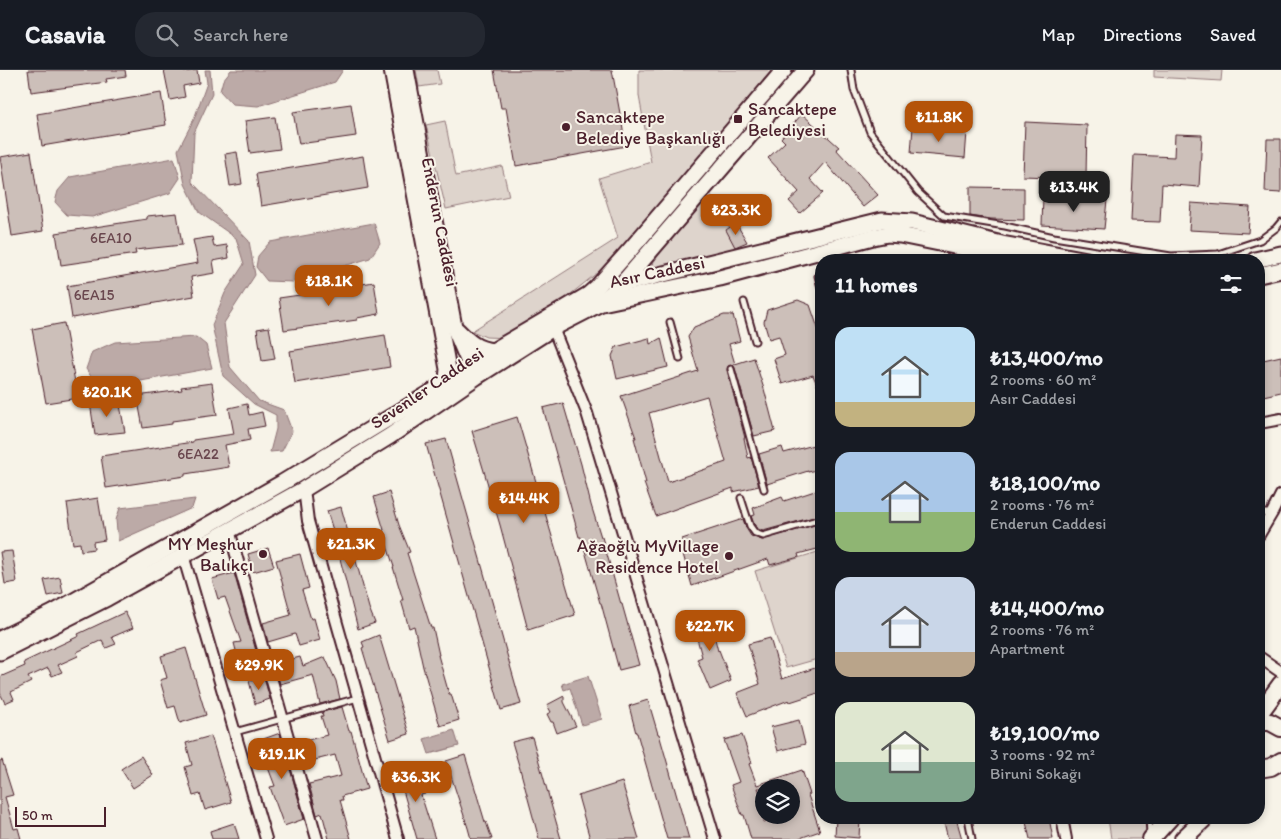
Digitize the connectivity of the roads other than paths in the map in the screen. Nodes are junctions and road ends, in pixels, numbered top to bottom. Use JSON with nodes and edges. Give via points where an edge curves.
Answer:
{"nodes":[{"id":1,"x":392,"y":70,"type":"edge"},
{"id":2,"x":406,"y":70,"type":"edge"},
{"id":3,"x":784,"y":70,"type":"edge"},
{"id":4,"x":806,"y":70,"type":"edge"},
{"id":5,"x":851,"y":70,"type":"edge"},
{"id":6,"x":1281,"y":222,"type":"edge"},
{"id":7,"x":993,"y":254,"type":"edge"},
{"id":8,"x":1056,"y":254,"type":"edge"},
{"id":9,"x":1159,"y":254,"type":"edge"},
{"id":10,"x":1218,"y":254,"type":"edge"},
{"id":11,"x":1281,"y":254,"type":"edge"},
{"id":12,"x":1265,"y":258,"type":"edge"},
{"id":13,"x":1281,"y":270,"type":"edge"},
{"id":14,"x":1265,"y":274,"type":"edge"},
{"id":15,"x":621,"y":285,"type":"junction"},
{"id":16,"x":597,"y":287,"type":"junction"},
{"id":17,"x":744,"y":302,"type":"dead end"},
{"id":18,"x":599,"y":304,"type":"junction"},
{"id":19,"x":670,"y":322,"type":"dead end"},
{"id":20,"x":550,"y":323,"type":"junction"},
{"id":21,"x":454,"y":327,"type":"junction"},
{"id":22,"x":755,"y":341,"type":"dead end"},
{"id":23,"x":493,"y":351,"type":"junction"},
{"id":24,"x":680,"y":359,"type":"dead end"},
{"id":25,"x":731,"y":369,"type":"dead end"},
{"id":26,"x":473,"y":372,"type":"junction"},
{"id":27,"x":448,"y":380,"type":"junction"},
{"id":28,"x":1281,"y":419,"type":"edge"},
{"id":29,"x":1265,"y":422,"type":"edge"},
{"id":30,"x":304,"y":489,"type":"junction"},
{"id":31,"x":764,"y":489,"type":"dead end"},
{"id":32,"x":1281,"y":495,"type":"edge"},
{"id":33,"x":741,"y":498,"type":"dead end"},
{"id":34,"x":1277,"y":516,"type":"edge"},
{"id":35,"x":815,"y":522,"type":"edge"},
{"id":36,"x":1265,"y":529,"type":"edge"},
{"id":37,"x":229,"y":530,"type":"junction"},
{"id":38,"x":183,"y":555,"type":"junction"},
{"id":39,"x":0,"y":639,"type":"edge"},
{"id":40,"x":0,"y":652,"type":"edge"},
{"id":41,"x":1265,"y":660,"type":"edge"},
{"id":42,"x":1281,"y":672,"type":"edge"},
{"id":43,"x":1281,"y":684,"type":"edge"},
{"id":44,"x":358,"y":698,"type":"junction"},
{"id":45,"x":1265,"y":706,"type":"edge"},
{"id":46,"x":283,"y":718,"type":"junction"},
{"id":47,"x":1265,"y":722,"type":"edge"},
{"id":48,"x":1281,"y":728,"type":"edge"},
{"id":49,"x":235,"y":732,"type":"junction"},
{"id":50,"x":1281,"y":761,"type":"edge"},
{"id":51,"x":1265,"y":768,"type":"edge"},
{"id":52,"x":969,"y":824,"type":"edge"},
{"id":53,"x":1063,"y":824,"type":"edge"},
{"id":54,"x":1149,"y":824,"type":"edge"},
{"id":55,"x":1164,"y":824,"type":"edge"},
{"id":56,"x":1199,"y":824,"type":"edge"},
{"id":57,"x":266,"y":839,"type":"edge"},
{"id":58,"x":317,"y":839,"type":"edge"},
{"id":59,"x":398,"y":839,"type":"edge"},
{"id":60,"x":715,"y":839,"type":"edge"},
{"id":61,"x":972,"y":839,"type":"edge"},
{"id":62,"x":1066,"y":839,"type":"edge"},
{"id":63,"x":1150,"y":839,"type":"edge"},
{"id":64,"x":1183,"y":839,"type":"edge"}],
"edges":[{"from":1,"to":27,"type":"main road","name":"Enderun Caddesi","via":[[447,360]]},
{"from":2,"to":21,"type":"main road","name":"Enderun Caddesi"},
{"from":3,"to":16,"type":"main road","name":"Sevenler Caddesi"},
{"from":4,"to":15,"type":"main road","name":"Sevenler Caddesi"},
{"from":5,"to":9,"type":"lane","via":[[854,90],[870,132],[918,192],[944,216]]},
{"from":6,"to":10,"type":"lane","via":[[1260,240]]},
{"from":7,"to":18,"type":"main road","name":"Asır Caddesi","via":[[888,234],[720,278]]},
{"from":8,"to":15,"type":"main road","name":"Asır Caddesi","via":[[912,222],[882,220]]},
{"from":11,"to":12,"type":"main road"},
{"from":13,"to":14,"type":"main road"},
{"from":15,"to":16,"type":"main road","name":"Asır Caddesi"},
{"from":15,"to":18,"type":"main road","name":"Sevenler Caddesi"},
{"from":16,"to":18,"type":"main road","name":"Asır Caddesi"},
{"from":16,"to":20,"type":"main road","name":"Sevenler Caddesi"},
{"from":17,"to":22,"type":"lane"},
{"from":18,"to":20,"type":"main road","name":"Sevenler Caddesi"},
{"from":19,"to":24,"type":"lane"},
{"from":20,"to":23,"type":"main road","name":"Sevenler Caddesi"},
{"from":20,"to":26,"type":"main road","name":"Sevenler Caddesi"},
{"from":20,"to":60,"type":"street","via":[[587,413]]},
{"from":21,"to":23,"type":"main road","via":[[472,344],[482,350]]},
{"from":21,"to":26,"type":"main road","name":"Enderun Caddesi"},
{"from":23,"to":26,"type":"main road","name":"Sevenler Caddesi"},
{"from":25,"to":31,"type":"lane"},
{"from":26,"to":27,"type":"main road","name":"Sevenler Caddesi"},
{"from":26,"to":30,"type":"main road","name":"Sevenler Caddesi","via":[[390,436]]},
{"from":27,"to":39,"type":"main road","name":"Sevenler Caddesi","via":[[282,482],[54,613]]},
{"from":28,"to":29,"type":"street"},
{"from":30,"to":37,"type":"main road","name":"Sevenler Caddesi"},
{"from":30,"to":44,"type":"street","via":[[308,521]]},
{"from":32,"to":34,"type":"street"},
{"from":33,"to":35,"type":"lane","via":[[750,526],[763,536]]},
{"from":34,"to":36,"type":"street"},
{"from":37,"to":38,"type":"main road","name":"Sevenler Caddesi"},
{"from":37,"to":46,"type":"street"},
{"from":38,"to":40,"type":"main road","name":"Sevenler Caddesi"},
{"from":38,"to":49,"type":"street"},
{"from":41,"to":42,"type":"street"},
{"from":43,"to":45,"type":"main road"},
{"from":44,"to":46,"type":"lane"},
{"from":44,"to":59,"type":"street"},
{"from":46,"to":49,"type":"lane"},
{"from":46,"to":58,"type":"street"},
{"from":47,"to":48,"type":"main road"},
{"from":49,"to":57,"type":"street"},
{"from":50,"to":51,"type":"main road"},
{"from":52,"to":61,"type":"lane"},
{"from":53,"to":62,"type":"street"},
{"from":54,"to":63,"type":"lane"},
{"from":55,"to":63,"type":"main road"},
{"from":56,"to":64,"type":"main road"}]}
